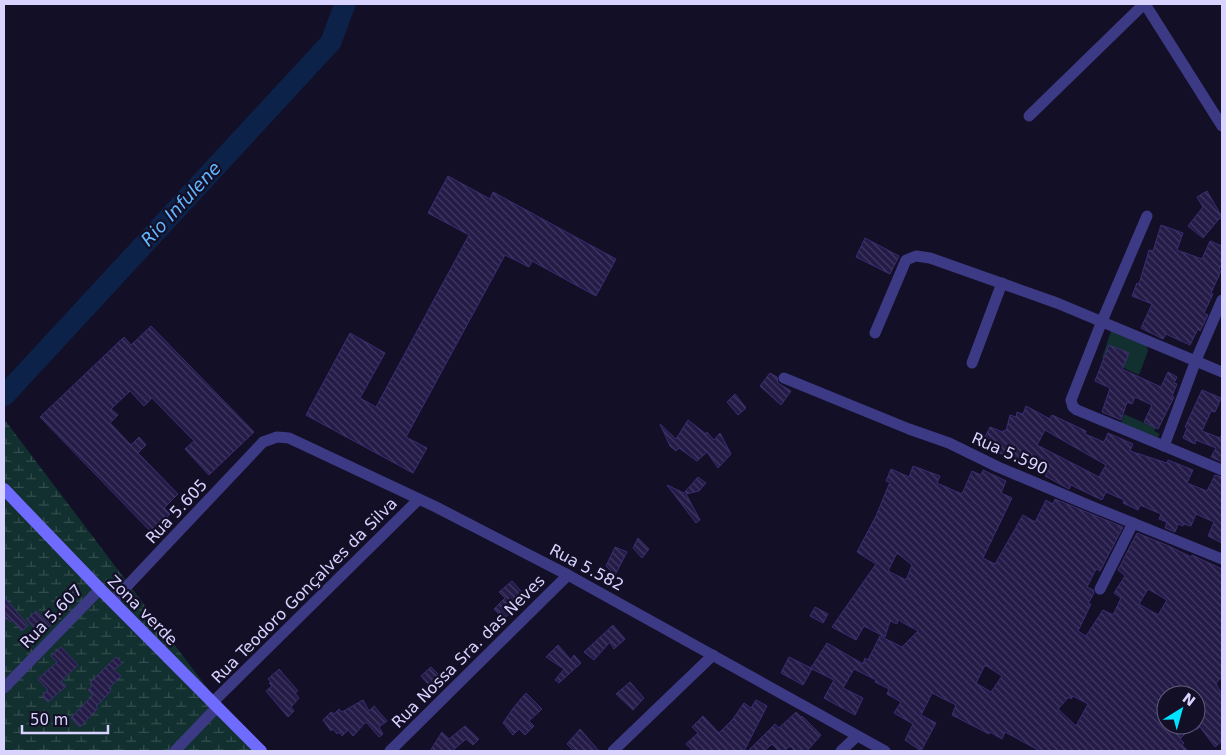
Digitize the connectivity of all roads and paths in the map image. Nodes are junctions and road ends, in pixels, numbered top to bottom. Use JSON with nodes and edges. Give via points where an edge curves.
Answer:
{"nodes":[{"id":1,"x":1144,"y":4,"type":"edge"},
{"id":2,"x":1029,"y":116,"type":"dead end"},
{"id":3,"x":1222,"y":125,"type":"edge"},
{"id":4,"x":1147,"y":216,"type":"dead end"},
{"id":5,"x":1002,"y":284,"type":"junction"},
{"id":6,"x":1222,"y":300,"type":"edge"},
{"id":7,"x":1102,"y":321,"type":"junction"},
{"id":8,"x":875,"y":332,"type":"dead end"},
{"id":9,"x":1196,"y":360,"type":"junction"},
{"id":10,"x":972,"y":363,"type":"dead end"},
{"id":11,"x":1222,"y":372,"type":"edge"},
{"id":12,"x":784,"y":378,"type":"dead end"},
{"id":13,"x":263,"y":442,"type":"joint"},
{"id":14,"x":1164,"y":446,"type":"junction"},
{"id":15,"x":1222,"y":470,"type":"edge"},
{"id":16,"x":4,"y":489,"type":"edge"},
{"id":17,"x":418,"y":500,"type":"junction"},
{"id":18,"x":1133,"y":523,"type":"junction"},
{"id":19,"x":1222,"y":559,"type":"edge"},
{"id":20,"x":568,"y":574,"type":"junction"},
{"id":21,"x":1100,"y":589,"type":"dead end"},
{"id":22,"x":100,"y":590,"type":"junction"},
{"id":23,"x":112,"y":602,"type":"junction"},
{"id":24,"x":713,"y":656,"type":"junction"},
{"id":25,"x":4,"y":688,"type":"edge"},
{"id":26,"x":214,"y":705,"type":"junction"},
{"id":27,"x":857,"y":736,"type":"junction"},
{"id":28,"x":175,"y":751,"type":"edge"},
{"id":29,"x":261,"y":751,"type":"edge"},
{"id":30,"x":390,"y":751,"type":"edge"},
{"id":31,"x":613,"y":751,"type":"edge"},
{"id":32,"x":842,"y":751,"type":"edge"},
{"id":33,"x":885,"y":751,"type":"edge"}],
"edges":[{"from":1,"to":2,"type":"street"},
{"from":1,"to":3,"type":"street"},
{"from":4,"to":7,"type":"street"},
{"from":5,"to":7,"type":"street"},
{"from":5,"to":8,"type":"street","via":[[916,256],[906,260]]},
{"from":5,"to":10,"type":"street"},
{"from":6,"to":9,"type":"street"},
{"from":7,"to":9,"type":"street"},
{"from":7,"to":14,"type":"street","via":[[1071,400],[1072,407]]},
{"from":9,"to":11,"type":"street"},
{"from":9,"to":14,"type":"street"},
{"from":12,"to":18,"type":"street","name":"Rua 5.590","via":[[909,430],[949,443]]},
{"from":13,"to":17,"type":"street","name":"Rua 5.582","via":[[277,437],[289,438]]},
{"from":13,"to":23,"type":"street","name":"Rua 5.605"},
{"from":14,"to":15,"type":"street"},
{"from":16,"to":22,"type":"street","name":"Zona verde"},
{"from":17,"to":20,"type":"street","name":"Rua 5.582"},
{"from":17,"to":26,"type":"street","name":"Rua Teodoro Gonçalves da Silva"},
{"from":18,"to":19,"type":"street","name":"Rua 5.590"},
{"from":18,"to":21,"type":"street"},
{"from":20,"to":24,"type":"street","name":"Rua 5.582"},
{"from":20,"to":30,"type":"street","name":"Rua Nossa Sra. das Neves"},
{"from":22,"to":23,"type":"street","name":"Zona verde"},
{"from":22,"to":25,"type":"street","name":"Rua 5.607"},
{"from":23,"to":26,"type":"street","name":"Zona verde"},
{"from":24,"to":27,"type":"street","name":"Rua 5.582"},
{"from":24,"to":31,"type":"street"},
{"from":26,"to":28,"type":"street","name":"Rua Teodoro Gonçalves da Silva"},
{"from":26,"to":29,"type":"street","name":"Zona verde"},
{"from":27,"to":32,"type":"street"},
{"from":27,"to":33,"type":"street","name":"Rua 5.582"}]}
